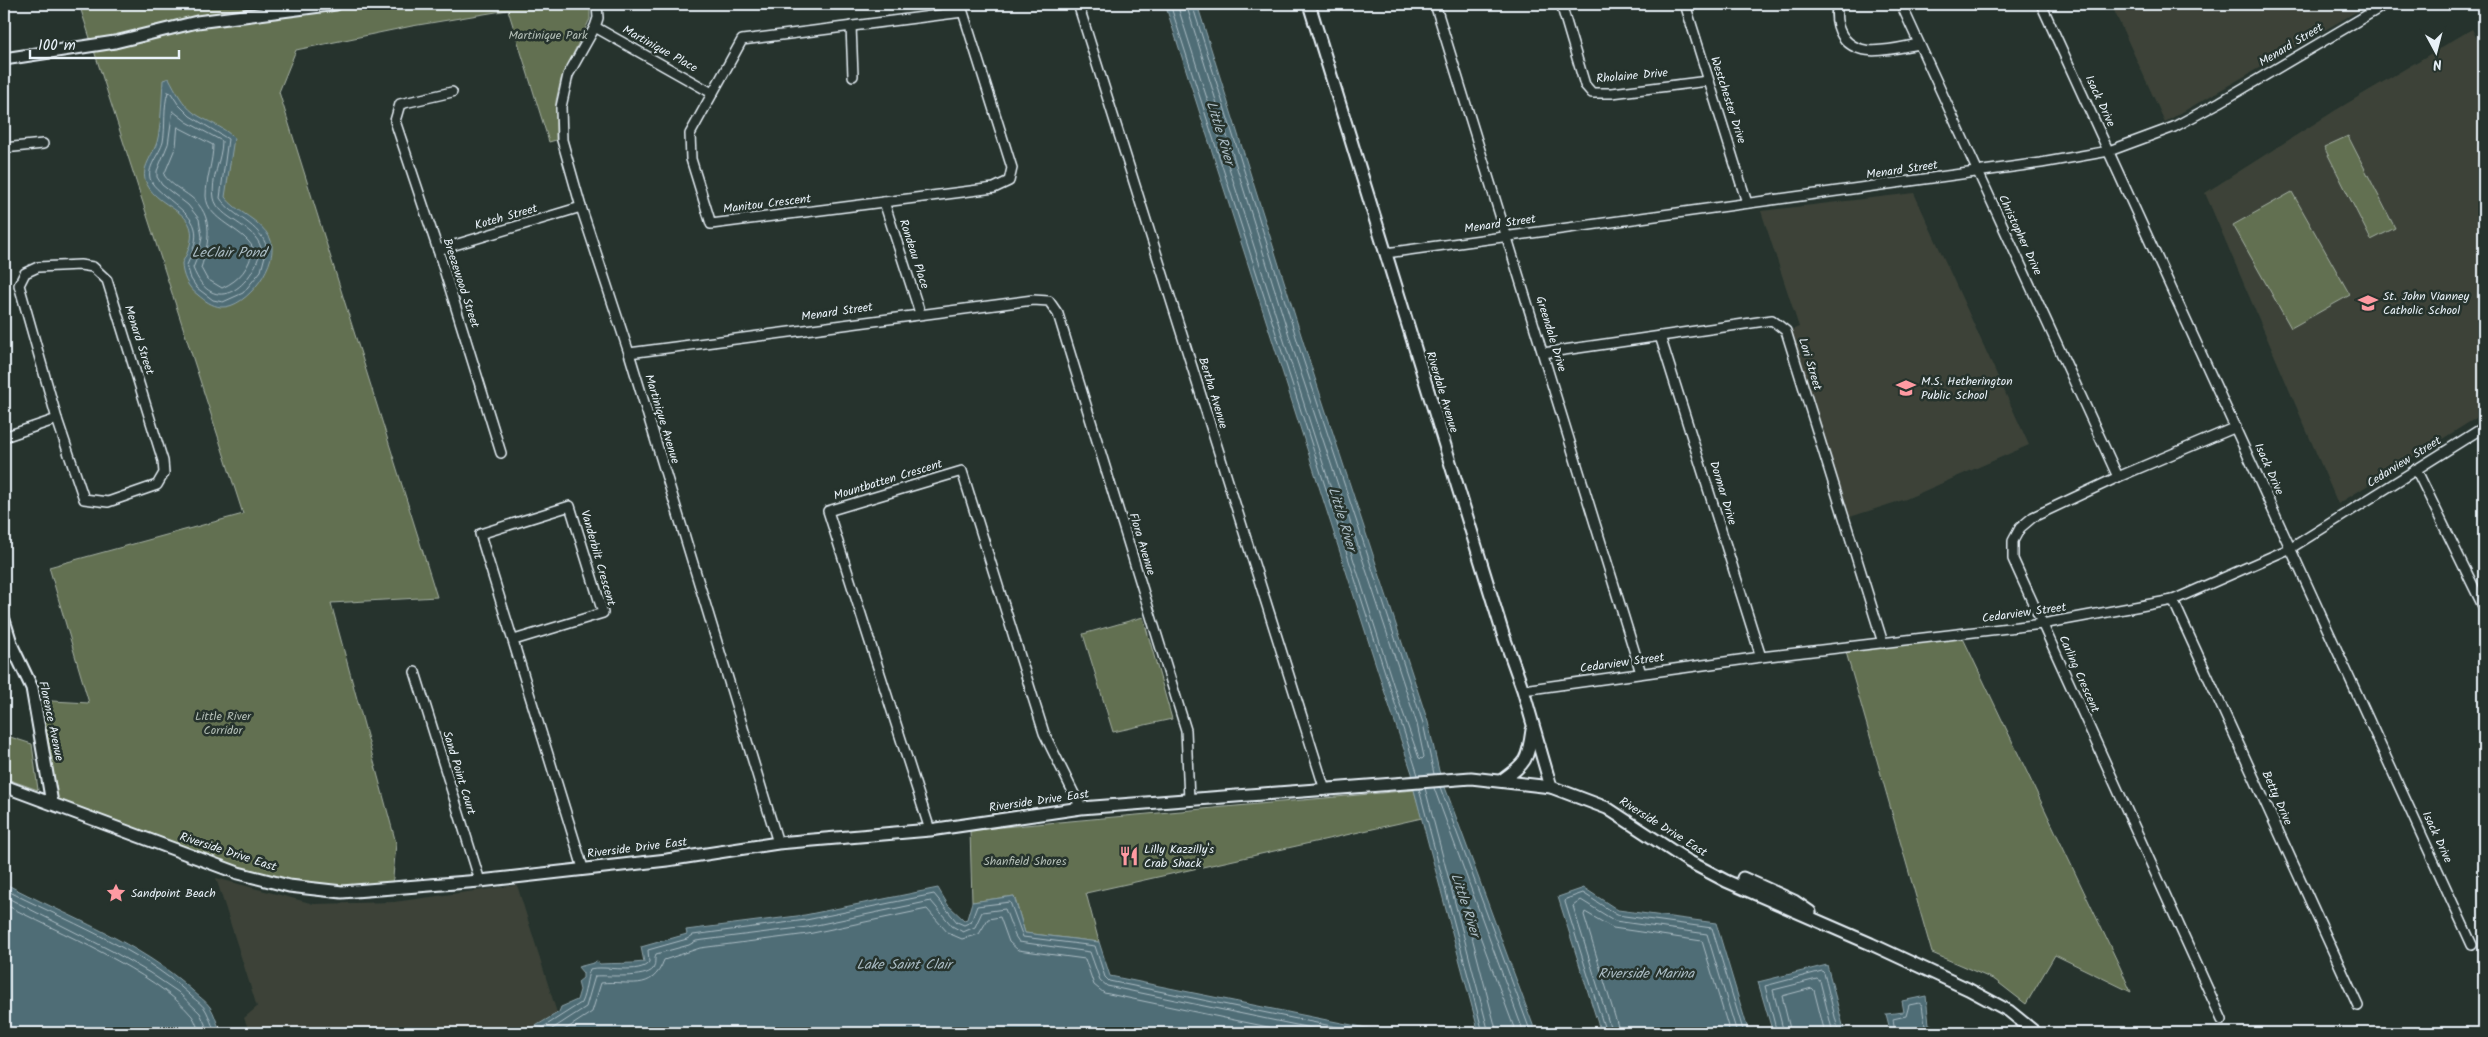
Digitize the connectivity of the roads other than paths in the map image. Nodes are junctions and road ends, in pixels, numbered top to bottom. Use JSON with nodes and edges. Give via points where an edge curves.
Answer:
{"nodes":[{"id":1,"x":336,"y":4,"type":"edge"},
{"id":2,"x":597,"y":4,"type":"edge"},
{"id":3,"x":1078,"y":4,"type":"edge"},
{"id":4,"x":1309,"y":4,"type":"edge"},
{"id":5,"x":1435,"y":4,"type":"edge"},
{"id":6,"x":1561,"y":4,"type":"edge"},
{"id":7,"x":1685,"y":4,"type":"edge"},
{"id":8,"x":1839,"y":4,"type":"edge"},
{"id":9,"x":1901,"y":4,"type":"edge"},
{"id":10,"x":2041,"y":4,"type":"edge"},
{"id":11,"x":2386,"y":4,"type":"edge"},
{"id":12,"x":851,"y":26,"type":"junction"},
{"id":13,"x":595,"y":27,"type":"junction"},
{"id":14,"x":1919,"y":44,"type":"junction"},
{"id":15,"x":4,"y":59,"type":"edge"},
{"id":16,"x":853,"y":76,"type":"dead end"},
{"id":17,"x":1708,"y":81,"type":"junction"},
{"id":18,"x":452,"y":92,"type":"dead end"},
{"id":19,"x":712,"y":92,"type":"junction"},
{"id":20,"x":43,"y":144,"type":"dead end"},
{"id":21,"x":4,"y":148,"type":"edge"},
{"id":22,"x":2109,"y":151,"type":"junction"},
{"id":23,"x":1977,"y":172,"type":"junction"},
{"id":24,"x":884,"y":202,"type":"junction"},
{"id":25,"x":1748,"y":203,"type":"junction"},
{"id":26,"x":581,"y":207,"type":"junction"},
{"id":27,"x":1507,"y":236,"type":"junction"},
{"id":28,"x":438,"y":250,"type":"junction"},
{"id":29,"x":1386,"y":253,"type":"junction"},
{"id":30,"x":1049,"y":301,"type":"joint"},
{"id":31,"x":920,"y":314,"type":"junction"},
{"id":32,"x":1660,"y":336,"type":"junction"},
{"id":33,"x":629,"y":353,"type":"junction"},
{"id":34,"x":1543,"y":353,"type":"junction"},
{"id":35,"x":57,"y":419,"type":"junction"},
{"id":36,"x":2236,"y":426,"type":"junction"},
{"id":37,"x":2484,"y":427,"type":"edge"},
{"id":38,"x":4,"y":437,"type":"edge"},
{"id":39,"x":502,"y":453,"type":"dead end"},
{"id":40,"x":2416,"y":468,"type":"junction"},
{"id":41,"x":2118,"y":477,"type":"junction"},
{"id":42,"x":2291,"y":548,"type":"junction"},
{"id":43,"x":2173,"y":600,"type":"junction"},
{"id":44,"x":2484,"y":608,"type":"edge"},
{"id":45,"x":4,"y":620,"type":"edge"},
{"id":46,"x":2042,"y":624,"type":"junction"},
{"id":47,"x":514,"y":640,"type":"junction"},
{"id":48,"x":1883,"y":643,"type":"junction"},
{"id":49,"x":8,"y":647,"type":"edge"},
{"id":50,"x":1761,"y":657,"type":"junction"},
{"id":51,"x":415,"y":672,"type":"dead end"},
{"id":52,"x":1641,"y":673,"type":"junction"},
{"id":53,"x":1523,"y":690,"type":"junction"},
{"id":54,"x":1533,"y":726,"type":"junction"},
{"id":55,"x":1502,"y":780,"type":"junction"},
{"id":56,"x":4,"y":786,"type":"edge"},
{"id":57,"x":1551,"y":787,"type":"junction"},
{"id":58,"x":1325,"y":790,"type":"junction"},
{"id":59,"x":1189,"y":800,"type":"junction"},
{"id":60,"x":52,"y":803,"type":"junction"},
{"id":61,"x":1081,"y":808,"type":"junction"},
{"id":62,"x":930,"y":830,"type":"junction"},
{"id":63,"x":778,"y":844,"type":"junction"},
{"id":64,"x":583,"y":868,"type":"junction"},
{"id":65,"x":1743,"y":878,"type":"dead end"},
{"id":66,"x":480,"y":881,"type":"junction"},
{"id":67,"x":1832,"y":927,"type":"junction"},
{"id":68,"x":2472,"y":945,"type":"dead end"},
{"id":69,"x":2358,"y":1006,"type":"dead end"},
{"id":70,"x":2222,"y":1020,"type":"dead end"},
{"id":71,"x":2036,"y":1033,"type":"edge"}],
"edges":[{"from":1,"to":15,"type":"main road","via":[[197,22],[115,42]]},
{"from":2,"to":13,"type":"street","name":"Martinique Avenue"},
{"from":3,"to":58,"type":"street","name":"Bertha Avenue"},
{"from":4,"to":29,"type":"main road","name":"Riverdale Avenue"},
{"from":5,"to":27,"type":"street","name":"Greendale Drive"},
{"from":6,"to":17,"type":"street","name":"Rholaine Drive","via":[[1586,85],[1592,93]]},
{"from":7,"to":17,"type":"street","name":"Westchester Drive"},
{"from":8,"to":14,"type":"street","via":[[1836,18],[1840,33],[1859,50],[1877,52]]},
{"from":9,"to":14,"type":"street","name":"Christopher Drive"},
{"from":10,"to":22,"type":"street","name":"Isack Drive"},
{"from":11,"to":22,"type":"street","name":"Menard Street","via":[[2174,127]]},
{"from":12,"to":16,"type":"street"},
{"from":12,"to":19,"type":"street","name":"Manitou Crescent","via":[[742,40]]},
{"from":12,"to":24,"type":"street","name":"Manitou Crescent","via":[[963,12],[1012,168],[1009,181],[994,188]]},
{"from":13,"to":19,"type":"street","name":"Martinique Place"},
{"from":13,"to":26,"type":"street","name":"Martinique Avenue","via":[[568,75],[561,107],[562,140]]},
{"from":14,"to":23,"type":"street","name":"Christopher Drive"},
{"from":17,"to":25,"type":"street","name":"Westchester Drive"},
{"from":18,"to":28,"type":"street","name":"Breezewood Street","via":[[400,104],[394,121]]},
{"from":19,"to":24,"type":"street","name":"Manitou Crescent","via":[[690,134],[691,160],[712,224]]},
{"from":20,"to":21,"type":"street"},
{"from":22,"to":23,"type":"street","name":"Menard Street"},
{"from":22,"to":36,"type":"street","name":"Isack Drive"},
{"from":23,"to":25,"type":"street","name":"Menard Street"},
{"from":23,"to":41,"type":"street","name":"Christopher Drive"},
{"from":24,"to":31,"type":"street","name":"Rondeau Place"},
{"from":25,"to":27,"type":"street","name":"Menard Street"},
{"from":26,"to":28,"type":"street","name":"Koteh Street"},
{"from":26,"to":33,"type":"street","name":"Martinique Avenue"},
{"from":27,"to":29,"type":"street","name":"Menard Street"},
{"from":27,"to":34,"type":"street","name":"Greendale Drive"},
{"from":28,"to":39,"type":"street","name":"Breezewood Street"},
{"from":29,"to":53,"type":"main road","name":"Riverdale Avenue"},
{"from":30,"to":31,"type":"street","name":"Menard Street","via":[[1033,300]]},
{"from":30,"to":59,"type":"street","name":"Flora Avenue","via":[[1058,314],[1186,730]]},
{"from":31,"to":33,"type":"street","name":"Menard Street"},
{"from":32,"to":34,"type":"street","name":"Lori Street"},
{"from":32,"to":48,"type":"street","name":"Lori Street","via":[[1772,320],[1786,331]]},
{"from":32,"to":50,"type":"street","name":"Dormar Drive"},
{"from":33,"to":63,"type":"street","name":"Martinique Avenue"},
{"from":34,"to":52,"type":"street","name":"Greendale Drive"},
{"from":35,"to":35,"type":"street","name":"Menard Street","via":[[84,499],[108,502],[157,485],[164,473],[146,402],[107,280],[93,267],[38,267],[25,272],[19,285]]},
{"from":35,"to":38,"type":"street"},
{"from":36,"to":41,"type":"street","name":"Carling Crescent"},
{"from":36,"to":42,"type":"street","name":"Isack Drive"},
{"from":37,"to":40,"type":"street","name":"Cedarview Street"},
{"from":40,"to":42,"type":"street","name":"Cedarview Street"},
{"from":40,"to":44,"type":"street"},
{"from":41,"to":46,"type":"street","name":"Carling Crescent","via":[[2033,517],[2020,528],[2013,540],[2013,559]]},
{"from":42,"to":43,"type":"street","name":"Cedarview Street"},
{"from":42,"to":68,"type":"street","name":"Isack Drive"},
{"from":43,"to":46,"type":"street","name":"Cedarview Street"},
{"from":43,"to":69,"type":"street","name":"Betty Drive"},
{"from":45,"to":49,"type":"main road","name":"Florence Avenue"},
{"from":46,"to":48,"type":"street","name":"Cedarview Street"},
{"from":46,"to":70,"type":"street","name":"Carling Crescent"},
{"from":47,"to":47,"type":"street","name":"Vanderbilt Crescent","via":[[603,613],[570,506],[480,534]]},
{"from":47,"to":64,"type":"street","name":"Vanderbilt Crescent"},
{"from":48,"to":50,"type":"street","name":"Cedarview Street"},
{"from":49,"to":60,"type":"main road","name":"Florence Avenue","via":[[32,688]]},
{"from":50,"to":52,"type":"street","name":"Cedarview Street"},
{"from":51,"to":66,"type":"street","name":"Sand Point Court"},
{"from":52,"to":53,"type":"street","name":"Cedarview Street"},
{"from":53,"to":54,"type":"main road","name":"Riverdale Avenue"},
{"from":54,"to":55,"type":"main road","via":[[1529,754],[1523,764]]},
{"from":54,"to":57,"type":"main road","name":"Riverdale Avenue"},
{"from":55,"to":57,"type":"main road","name":"Riverside Drive East"},
{"from":55,"to":58,"type":"main road","name":"Riverside Drive East","via":[[1471,778]]},
{"from":56,"to":60,"type":"main road","name":"Riverside Drive East"},
{"from":57,"to":67,"type":"main road","name":"Riverside Drive East","via":[[1607,808],[1688,861]]},
{"from":58,"to":59,"type":"main road","name":"Riverside Drive East"},
{"from":59,"to":61,"type":"main road","name":"Riverside Drive East"},
{"from":60,"to":66,"type":"main road","name":"Riverside Drive East","via":[[216,865],[289,886],[342,892]]},
{"from":61,"to":62,"type":"main road","name":"Riverside Drive East"},
{"from":61,"to":62,"type":"street","name":"Mountbatten Crescent","via":[[1044,733],[962,471],[828,511]]},
{"from":62,"to":63,"type":"main road","name":"Riverside Drive East"},
{"from":63,"to":64,"type":"main road","name":"Riverside Drive East"},
{"from":64,"to":66,"type":"main road","name":"Riverside Drive East"},
{"from":65,"to":67,"type":"main road","via":[[1794,901]]},
{"from":67,"to":71,"type":"main road","name":"Riverside Drive East","via":[[1992,1002]]}]}
